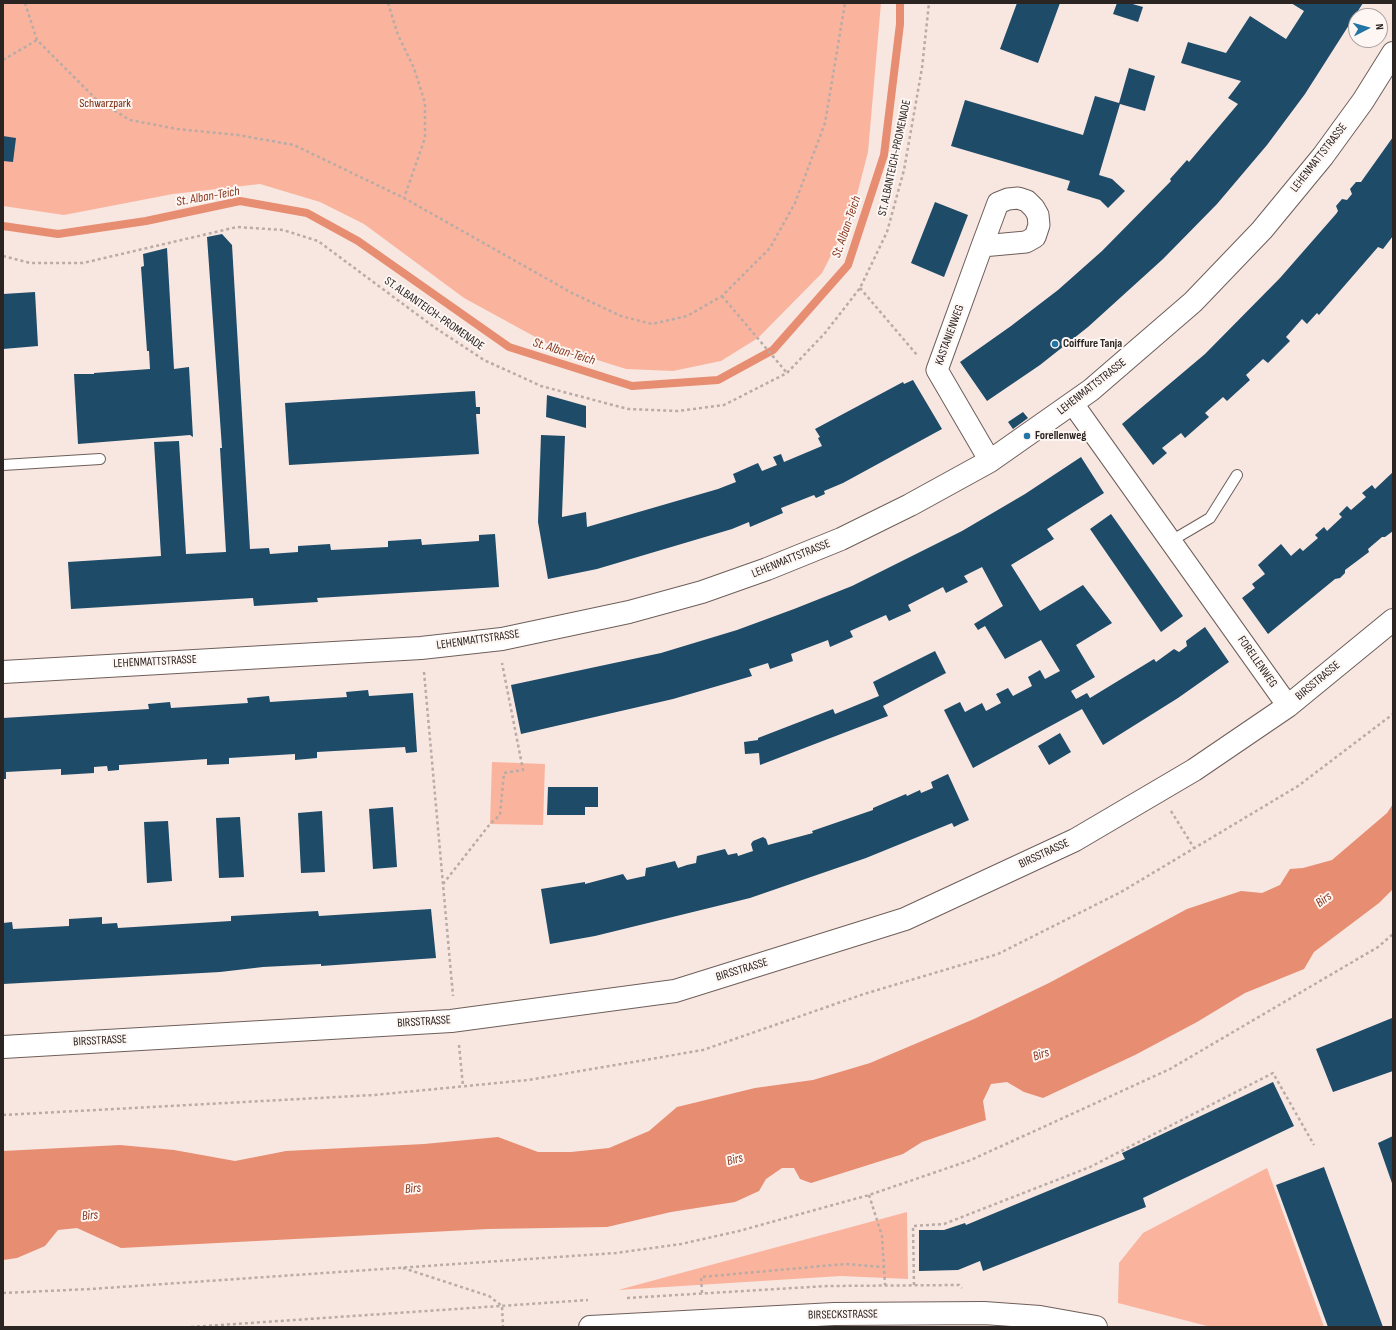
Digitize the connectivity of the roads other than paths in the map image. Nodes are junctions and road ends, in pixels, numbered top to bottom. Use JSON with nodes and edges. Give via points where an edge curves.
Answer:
{"nodes":[{"id":1,"x":1393,"y":53,"type":"edge"},
{"id":2,"x":982,"y":246,"type":"dead end"},
{"id":3,"x":1073,"y":404,"type":"junction"},
{"id":4,"x":100,"y":459,"type":"dead end"},
{"id":5,"x":990,"y":461,"type":"junction"},
{"id":6,"x":3,"y":465,"type":"edge"},
{"id":7,"x":1237,"y":475,"type":"dead end"},
{"id":8,"x":1171,"y":541,"type":"junction"},
{"id":9,"x":1393,"y":620,"type":"edge"},
{"id":10,"x":3,"y":672,"type":"edge"},
{"id":11,"x":1288,"y":706,"type":"junction"},
{"id":12,"x":3,"y":1047,"type":"edge"},
{"id":13,"x":590,"y":1327,"type":"edge"},
{"id":14,"x":1096,"y":1327,"type":"edge"}],
"edges":[{"from":1,"to":3,"type":"street","name":"LEHENMATTSTRASSE","via":[[1359,107],[1323,156],[1262,230],[1193,302]]},
{"from":2,"to":5,"type":"street","name":"KASTANIENWEG","via":[[937,370]]},
{"from":3,"to":5,"type":"street","name":"LEHENMATTSTRASSE"},
{"from":3,"to":8,"type":"street","name":"FORELLENWEG"},
{"from":4,"to":6,"type":"lane"},
{"from":5,"to":10,"type":"street","name":"LEHENMATTSTRASSE","via":[[841,539],[702,592],[629,612],[502,639],[421,648]]},
{"from":7,"to":8,"type":"lane","via":[[1210,518]]},
{"from":8,"to":11,"type":"street","name":"FORELLENWEG"},
{"from":9,"to":11,"type":"street","name":"BIRSSTRASSE"},
{"from":11,"to":12,"type":"street","name":"BIRSSTRASSE","via":[[1194,770],[1068,843],[905,919],[675,991],[451,1020]]},
{"from":13,"to":14,"type":"street","name":"BIRSECKSTRASSE","via":[[834,1314],[984,1313],[1040,1317]]}]}
